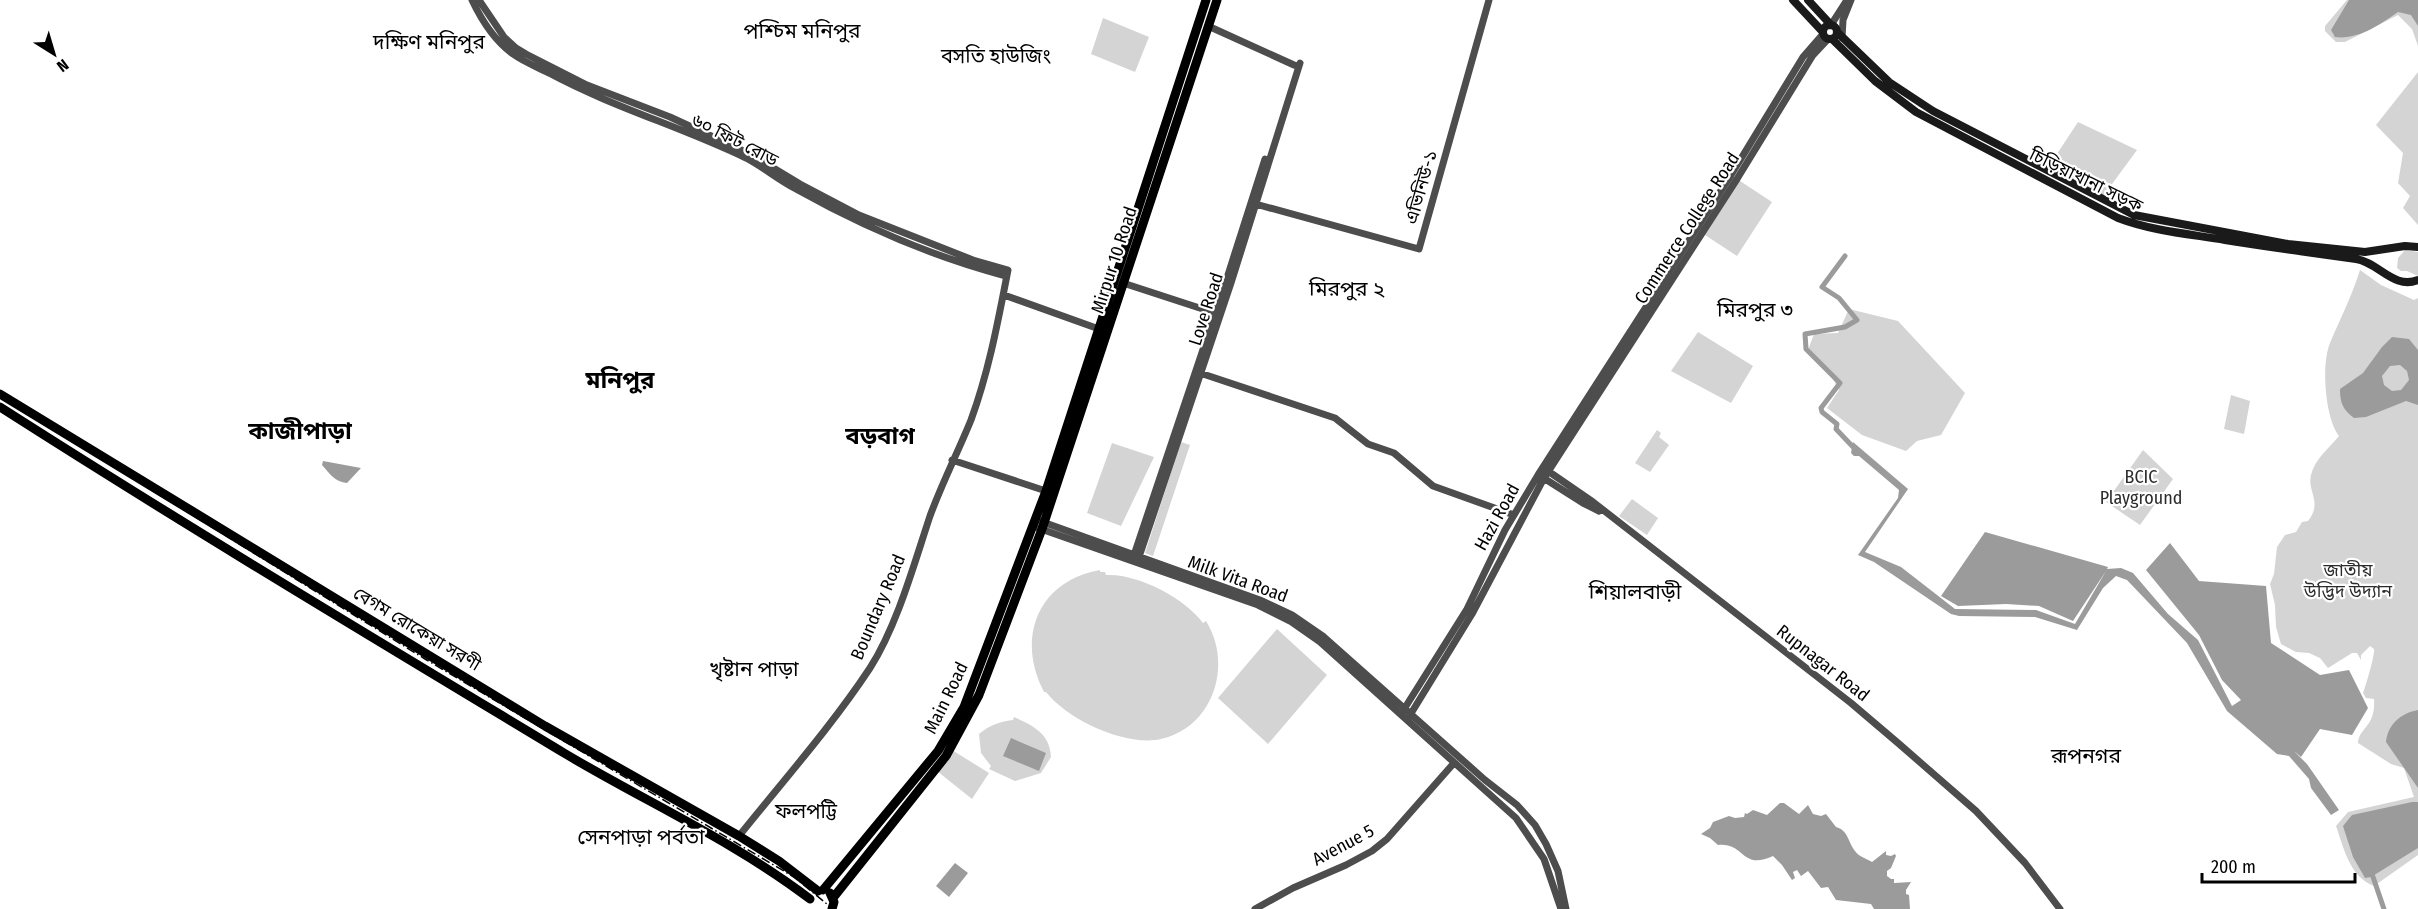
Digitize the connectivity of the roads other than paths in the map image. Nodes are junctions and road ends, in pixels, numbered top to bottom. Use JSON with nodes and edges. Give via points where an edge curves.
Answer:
{"nodes":[{"id":1,"x":472,"y":0,"type":"edge"},
{"id":2,"x":479,"y":0,"type":"edge"},
{"id":3,"x":1206,"y":0,"type":"edge"},
{"id":4,"x":1217,"y":0,"type":"edge"},
{"id":5,"x":1489,"y":0,"type":"edge"},
{"id":6,"x":1793,"y":0,"type":"edge"},
{"id":7,"x":1808,"y":0,"type":"edge"},
{"id":8,"x":1849,"y":0,"type":"edge"},
{"id":9,"x":485,"y":18,"type":"junction"},
{"id":10,"x":1208,"y":26,"type":"junction"},
{"id":11,"x":1831,"y":34,"type":"junction"},
{"id":12,"x":1174,"y":115,"type":"junction"},
{"id":13,"x":1738,"y":171,"type":"junction"},
{"id":14,"x":1254,"y":203,"type":"junction"},
{"id":15,"x":2418,"y":248,"type":"edge"},
{"id":16,"x":1130,"y":249,"type":"junction"},
{"id":17,"x":2364,"y":256,"type":"junction"},
{"id":18,"x":1007,"y":273,"type":"joint"},
{"id":19,"x":2418,"y":280,"type":"edge"},
{"id":20,"x":1123,"y":283,"type":"junction"},
{"id":21,"x":1004,"y":295,"type":"junction"},
{"id":22,"x":1217,"y":314,"type":"junction"},
{"id":23,"x":1099,"y":329,"type":"junction"},
{"id":24,"x":1623,"y":342,"type":"joint"},
{"id":25,"x":1200,"y":373,"type":"junction"},
{"id":26,"x":0,"y":394,"type":"edge"},
{"id":27,"x":0,"y":407,"type":"edge"},
{"id":28,"x":1177,"y":435,"type":"junction"},
{"id":29,"x":1062,"y":454,"type":"junction"},
{"id":30,"x":952,"y":460,"type":"junction"},
{"id":31,"x":1543,"y":473,"type":"junction"},
{"id":32,"x":1046,"y":490,"type":"junction"},
{"id":33,"x":1514,"y":515,"type":"junction"},
{"id":34,"x":1038,"y":525,"type":"junction"},
{"id":35,"x":1136,"y":559,"type":"junction"},
{"id":36,"x":308,"y":583,"type":"junction"},
{"id":37,"x":301,"y":594,"type":"junction"},
{"id":38,"x":986,"y":664,"type":"junction"},
{"id":39,"x":1406,"y":714,"type":"junction"},
{"id":40,"x":1454,"y":763,"type":"junction"},
{"id":41,"x":739,"y":836,"type":"junction"},
{"id":42,"x":821,"y":890,"type":"junction"},
{"id":43,"x":833,"y":903,"type":"edge"},
{"id":44,"x":810,"y":906,"type":"edge"},
{"id":45,"x":843,"y":909,"type":"edge"},
{"id":46,"x":1255,"y":909,"type":"edge"},
{"id":47,"x":1562,"y":909,"type":"edge"},
{"id":48,"x":1566,"y":909,"type":"edge"},
{"id":49,"x":2060,"y":909,"type":"edge"}],
"edges":[{"from":1,"to":9,"type":"street","name":"৬০ ফিট রোড"},
{"from":2,"to":9,"type":"street","name":"৬০ ফিট রোড"},
{"from":3,"to":12,"type":"main road","name":"Mirpur 10 Road"},
{"from":4,"to":10,"type":"main road","name":"Mirpur 10 Road"},
{"from":5,"to":14,"type":"street","name":"এভিনিউ-১","via":[[1419,249]]},
{"from":6,"to":11,"type":"main road","name":"চিড়িয়াখানা সড়ক"},
{"from":7,"to":11,"type":"main road","name":"চিড়িয়াখানা সড়ক"},
{"from":8,"to":11,"type":"street","name":"Commerce College Road"},
{"from":8,"to":11,"type":"street","via":[[1843,20]]},
{"from":9,"to":18,"type":"street","name":"৬০ ফিট রোড","via":[[501,43],[522,59],[597,96],[711,141],[867,225],[972,266]]},
{"from":10,"to":12,"type":"main road","name":"Mirpur 10 Road"},
{"from":10,"to":14,"type":"street","name":"Love Road","via":[[1297,66]]},
{"from":11,"to":13,"type":"street","name":"Commerce College Road","via":[[1803,57]]},
{"from":11,"to":17,"type":"main road","name":"চিড়িয়াখানা সড়ক","via":[[1914,105],[2117,213],[2224,235]]},
{"from":12,"to":16,"type":"main road","name":"Mirpur 10 Road"},
{"from":13,"to":24,"type":"street","name":"Commerce College Road"},
{"from":13,"to":31,"type":"street","name":"Commerce College Road"},
{"from":14,"to":22,"type":"street","name":"Love Road"},
{"from":15,"to":17,"type":"main road","name":"চিড়িয়াখানা সড়ক","via":[[2405,246]]},
{"from":16,"to":20,"type":"main road","name":"Mirpur 10 Road"},
{"from":16,"to":23,"type":"main road","name":"Mirpur 10 Road"},
{"from":17,"to":19,"type":"main road","name":"চিড়িয়াখানা সড়ক","via":[[2396,280]]},
{"from":18,"to":21,"type":"street","name":"Boundary Road"},
{"from":20,"to":22,"type":"street"},
{"from":20,"to":29,"type":"main road","name":"Mirpur 10 Road"},
{"from":21,"to":23,"type":"street"},
{"from":21,"to":30,"type":"street","name":"Boundary Road","via":[[984,378]]},
{"from":22,"to":25,"type":"street","name":"Love Road"},
{"from":22,"to":28,"type":"street","name":"Love Road"},
{"from":23,"to":29,"type":"main road","name":"Mirpur 10 Road"},
{"from":24,"to":31,"type":"street","name":"Hazi Road"},
{"from":25,"to":28,"type":"street","name":"Love Road"},
{"from":25,"to":33,"type":"street","via":[[1335,418],[1368,444],[1394,453],[1433,486]]},
{"from":26,"to":36,"type":"main road","name":"বেগম রোকেয়া সরণী"},
{"from":27,"to":37,"type":"main road","name":"বেগম রোকেয়া সরণী"},
{"from":28,"to":35,"type":"street","name":"Love Road"},
{"from":29,"to":32,"type":"main road","name":"Mirpur 10 Road"},
{"from":29,"to":34,"type":"main road","name":"Mirpur 10 Road"},
{"from":30,"to":32,"type":"street"},
{"from":30,"to":41,"type":"street","name":"Boundary Road","via":[[899,604],[870,667]]},
{"from":31,"to":33,"type":"street","name":"Hazi Road"},
{"from":31,"to":39,"type":"street","name":"Hazi Road","via":[[1472,614]]},
{"from":31,"to":49,"type":"street","name":"Rupnagar Road","via":[[1593,502],[1851,703],[1976,811],[2025,863]]},
{"from":32,"to":34,"type":"main road","name":"Main Road"},
{"from":33,"to":39,"type":"street","name":"Hazi Road","via":[[1467,609]]},
{"from":34,"to":35,"type":"street","name":"Milk Vita Road"},
{"from":34,"to":38,"type":"main road","name":"Main Road"},
{"from":35,"to":39,"type":"street","name":"Milk Vita Road","via":[[1246,594],[1291,618],[1332,644]]},
{"from":36,"to":37,"type":"main road"},
{"from":36,"to":41,"type":"main road","name":"বেগম রোকেয়া সরণী","via":[[545,726]]},
{"from":37,"to":44,"type":"main road","name":"বেগম রোকেয়া সরণী","via":[[573,759],[746,856]]},
{"from":38,"to":42,"type":"main road","name":"Main Road","via":[[944,744]]},
{"from":38,"to":43,"type":"main road","name":"Main Road","via":[[969,715],[946,756]]},
{"from":39,"to":40,"type":"street","name":"Milk Vita Road"},
{"from":39,"to":48,"type":"street","name":"Milk Vita Road","via":[[1517,805],[1535,825],[1558,871]]},
{"from":40,"to":46,"type":"street","name":"Avenue 5","via":[[1387,839],[1346,865]]},
{"from":40,"to":47,"type":"street","name":"Milk Vita Road","via":[[1523,825],[1544,859]]},
{"from":41,"to":42,"type":"main road","name":"বেগম রোকেয়া সরণী"},
{"from":42,"to":43,"type":"main road","name":"বেগম রোকেয়া সরণী"},
{"from":42,"to":44,"type":"main road","name":"Main Road"},
{"from":43,"to":45,"type":"main road"}]}
